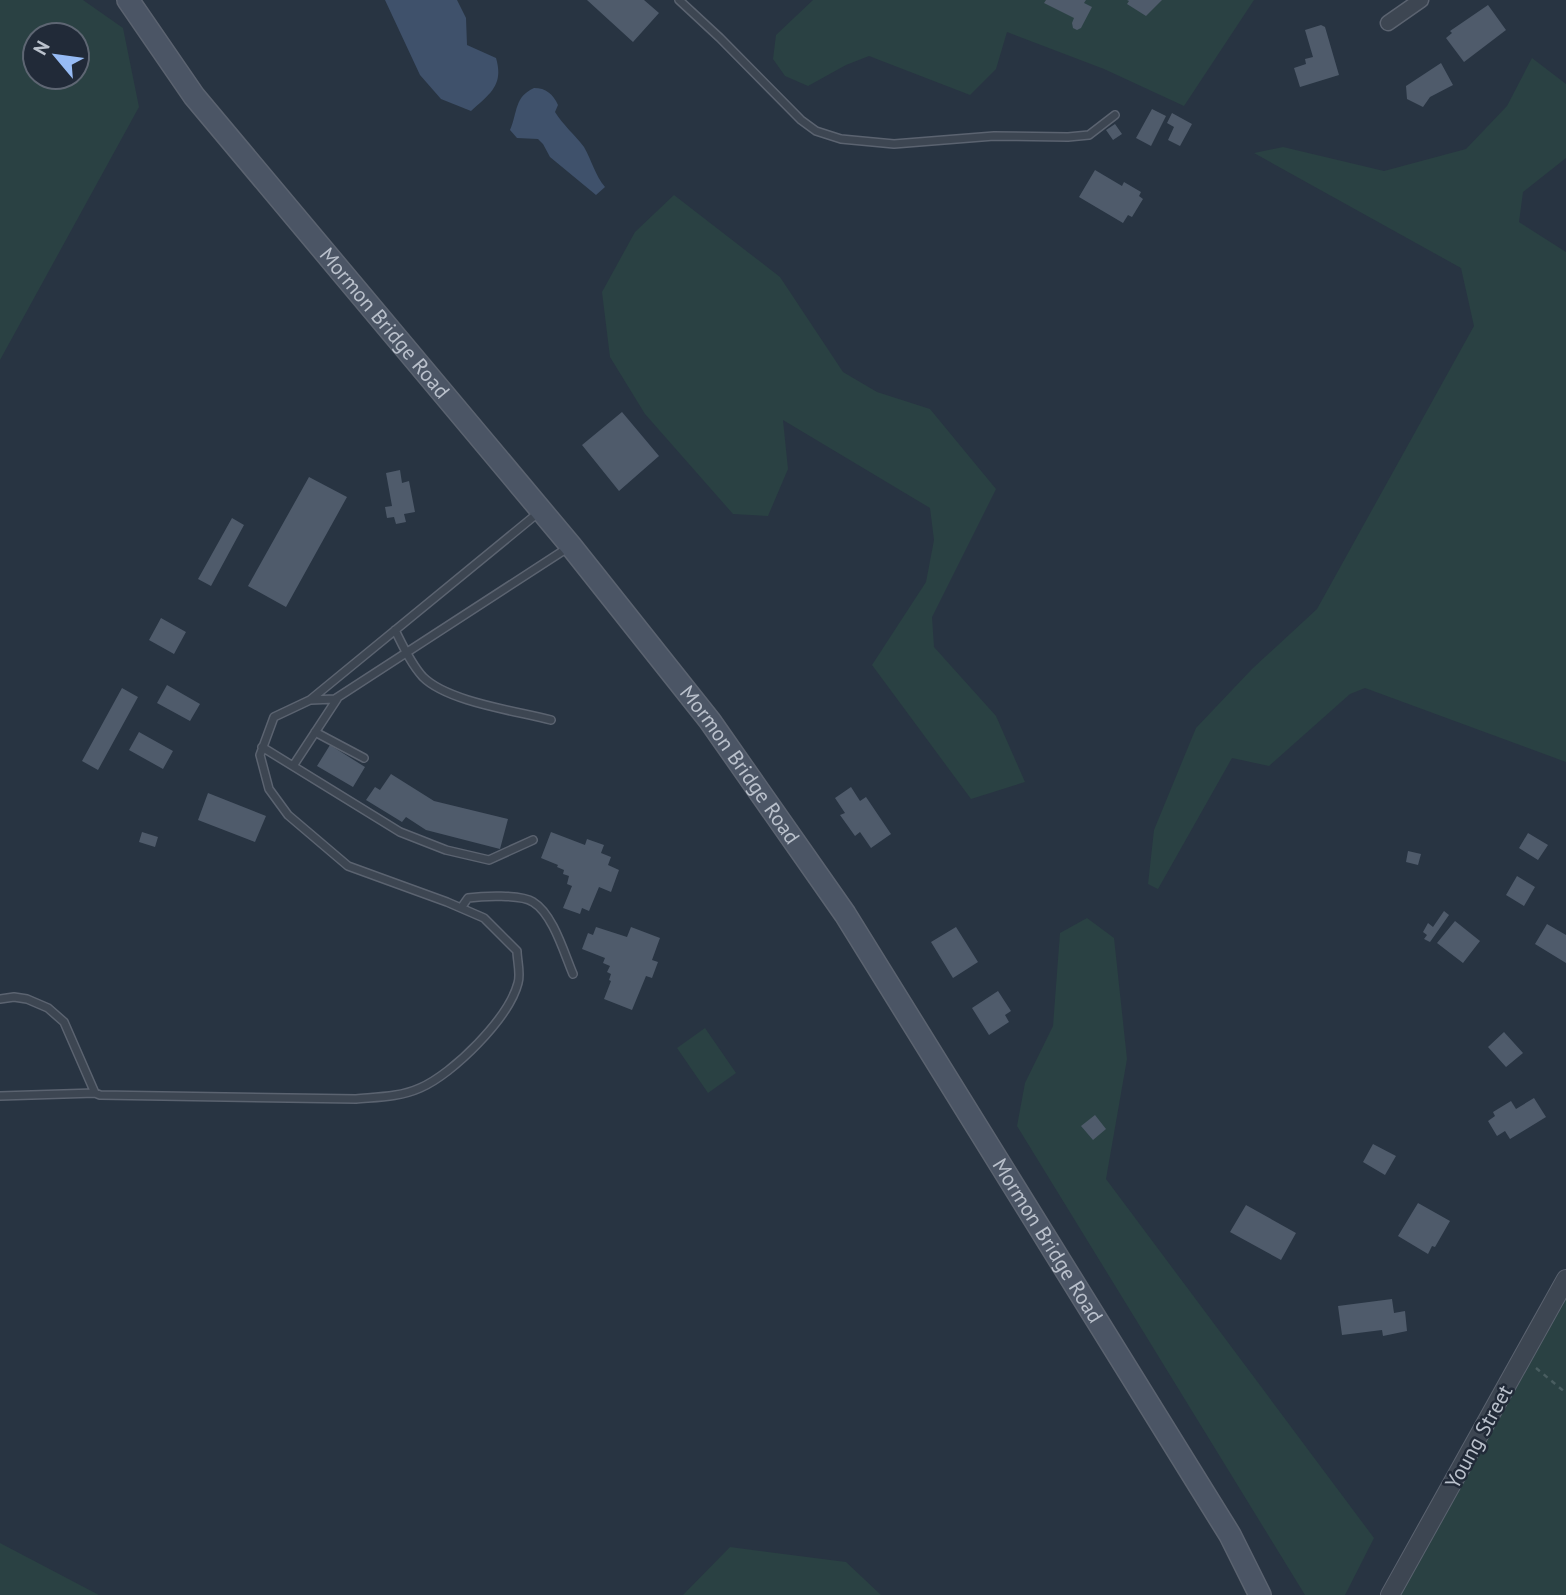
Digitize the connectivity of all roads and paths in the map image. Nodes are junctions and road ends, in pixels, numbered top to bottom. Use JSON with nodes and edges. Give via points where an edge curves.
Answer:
{"nodes":[{"id":1,"x":128,"y":0,"type":"edge"},
{"id":2,"x":679,"y":0,"type":"edge"},
{"id":3,"x":1421,"y":0,"type":"edge"},
{"id":4,"x":1388,"y":23,"type":"dead end"},
{"id":5,"x":1115,"y":115,"type":"dead end"},
{"id":6,"x":541,"y":510,"type":"junction"},
{"id":7,"x":571,"y":546,"type":"junction"},
{"id":8,"x":395,"y":630,"type":"junction"},
{"id":9,"x":406,"y":653,"type":"junction"},
{"id":10,"x":338,"y":698,"type":"junction"},
{"id":11,"x":310,"y":700,"type":"junction"},
{"id":12,"x":551,"y":720,"type":"dead end"},
{"id":13,"x":315,"y":732,"type":"junction"},
{"id":14,"x":262,"y":747,"type":"junction"},
{"id":15,"x":363,"y":758,"type":"dead end"},
{"id":16,"x":293,"y":765,"type":"junction"},
{"id":17,"x":533,"y":840,"type":"dead end"},
{"id":18,"x":461,"y":908,"type":"junction"},
{"id":19,"x":573,"y":974,"type":"dead end"},
{"id":20,"x":0,"y":999,"type":"edge"},
{"id":21,"x":94,"y":1093,"type":"junction"},
{"id":22,"x":0,"y":1096,"type":"edge"},
{"id":23,"x":1566,"y":1279,"type":"edge"},
{"id":24,"x":1536,"y":1367,"type":"dead end"},
{"id":25,"x":1566,"y":1393,"type":"edge"},
{"id":26,"x":1260,"y":1595,"type":"edge"},
{"id":27,"x":1390,"y":1595,"type":"edge"}],
"edges":[{"from":1,"to":6,"type":"main road","name":"Mormon Bridge Road","via":[[194,96]]},
{"from":2,"to":5,"type":"lane","via":[[801,120],[816,131],[841,139],[894,144],[994,136],[1068,137],[1088,135]]},
{"from":3,"to":4,"type":"street"},
{"from":6,"to":7,"type":"main road","name":"Mormon Bridge Road"},
{"from":6,"to":8,"type":"lane"},
{"from":7,"to":9,"type":"lane"},
{"from":7,"to":26,"type":"main road","name":"Mormon Bridge Road","via":[[710,721],[845,914],[1230,1535]]},
{"from":8,"to":9,"type":"lane"},
{"from":8,"to":11,"type":"lane"},
{"from":9,"to":10,"type":"lane"},
{"from":9,"to":12,"type":"lane","via":[[424,677],[449,694]]},
{"from":10,"to":11,"type":"lane"},
{"from":10,"to":13,"type":"lane"},
{"from":11,"to":14,"type":"lane","via":[[274,717]]},
{"from":13,"to":15,"type":"lane"},
{"from":13,"to":16,"type":"lane"},
{"from":14,"to":16,"type":"lane"},
{"from":14,"to":18,"type":"lane","via":[[269,789],[288,816],[348,866]]},
{"from":16,"to":17,"type":"lane","via":[[400,832],[446,850],[489,860]]},
{"from":18,"to":19,"type":"lane","via":[[468,898],[489,895],[533,901],[550,921]]},
{"from":18,"to":21,"type":"lane","via":[[484,918],[517,951],[519,982],[499,1018],[465,1058],[421,1088],[356,1099]]},
{"from":20,"to":21,"type":"lane","via":[[27,999],[64,1022]]},
{"from":21,"to":22,"type":"lane"},
{"from":23,"to":27,"type":"street","name":"Young Street"},
{"from":24,"to":25,"type":"path"}]}
